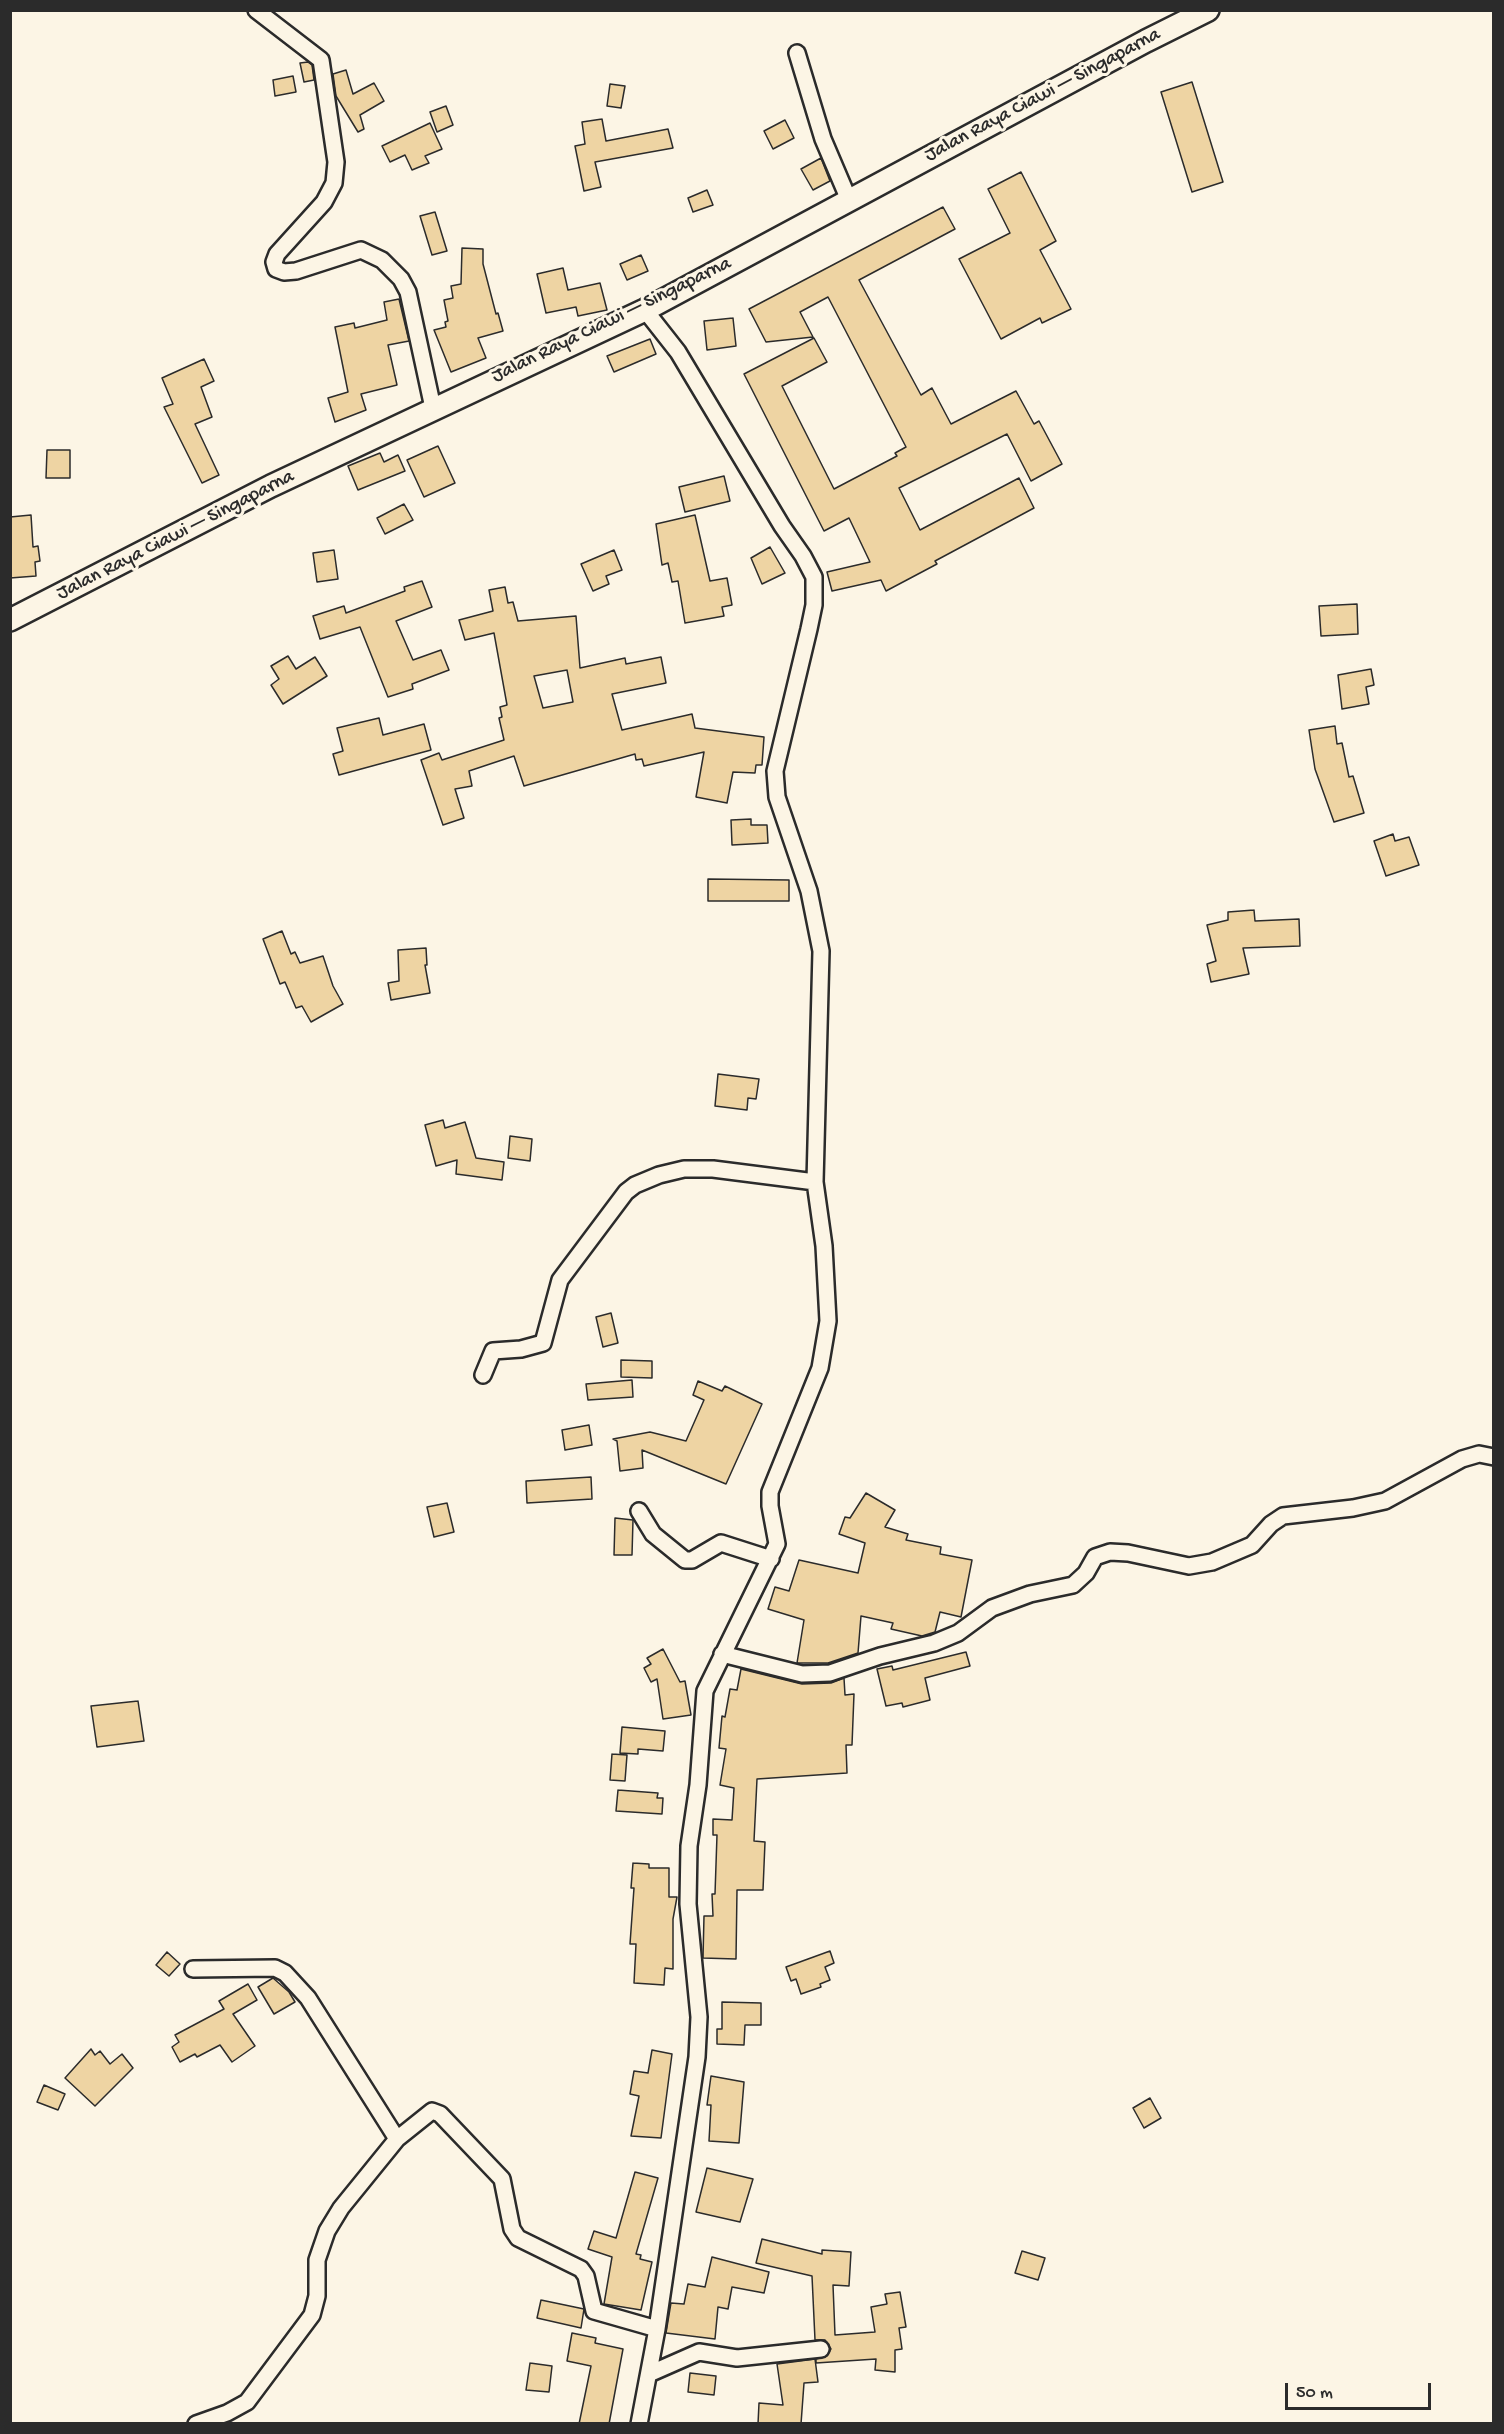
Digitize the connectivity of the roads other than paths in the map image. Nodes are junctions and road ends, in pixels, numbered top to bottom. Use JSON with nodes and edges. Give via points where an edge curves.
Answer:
{"nodes":[{"id":1,"x":256,"y":10,"type":"edge"},
{"id":2,"x":1208,"y":10,"type":"edge"},
{"id":3,"x":797,"y":53,"type":"dead end"},
{"id":4,"x":849,"y":200,"type":"junction"},
{"id":5,"x":645,"y":310,"type":"junction"},
{"id":6,"x":433,"y":408,"type":"junction"},
{"id":7,"x":10,"y":620,"type":"edge"},
{"id":8,"x":815,"y":1182,"type":"junction"},
{"id":9,"x":483,"y":1375,"type":"dead end"},
{"id":10,"x":1494,"y":1457,"type":"edge"},
{"id":11,"x":639,"y":1511,"type":"dead end"},
{"id":12,"x":771,"y":1559,"type":"junction"},
{"id":13,"x":722,"y":1654,"type":"junction"},
{"id":14,"x":193,"y":1969,"type":"dead end"},
{"id":15,"x":397,"y":2139,"type":"junction"},
{"id":16,"x":657,"y":2329,"type":"junction"},
{"id":17,"x":821,"y":2349,"type":"dead end"},
{"id":18,"x":649,"y":2374,"type":"junction"},
{"id":19,"x":196,"y":2424,"type":"edge"},
{"id":20,"x":639,"y":2424,"type":"edge"}],
"edges":[{"from":1,"to":6,"type":"street","via":[[321,60],[336,162],[334,183],[324,202],[278,254],[276,269],[290,273],[361,250],[382,261],[408,292]]},
{"from":2,"to":4,"type":"main road","name":"Jalan Raya Ciawi — Singaparna"},
{"from":3,"to":4,"type":"street","via":[[823,139]]},
{"from":4,"to":5,"type":"main road","name":"Jalan Raya Ciawi — Singaparna"},
{"from":5,"to":6,"type":"main road","name":"Jalan Raya Ciawi — Singaparna"},
{"from":5,"to":8,"type":"street","via":[[678,352],[814,577],[809,630],[775,771],[777,797],[808,891],[821,951]]},
{"from":6,"to":7,"type":"main road","name":"Jalan Raya Ciawi — Singaparna"},
{"from":8,"to":9,"type":"street","via":[[755,1172],[694,1169],[659,1175],[635,1185],[560,1280],[543,1343],[494,1351]]},
{"from":8,"to":12,"type":"street","via":[[827,1288],[825,1346],[770,1492],[777,1544]]},
{"from":10,"to":13,"type":"street","via":[[1479,1454],[1462,1459],[1385,1501],[1283,1516],[1252,1545],[1212,1562],[1189,1566],[1110,1552],[1095,1557],[1073,1585],[1030,1594],[992,1608],[958,1633],[934,1644],[830,1673],[802,1674]]},
{"from":11,"to":12,"type":"street","via":[[653,1534],[686,1560],[721,1543]]},
{"from":12,"to":13,"type":"street"},
{"from":13,"to":16,"type":"street","via":[[705,1690],[699,1739],[688,1904],[699,2017],[697,2057]]},
{"from":14,"to":15,"type":"street","via":[[275,1968],[292,1979]]},
{"from":15,"to":16,"type":"street","via":[[432,2111],[440,2114],[502,2178],[512,2229],[518,2238],[584,2272],[594,2311]]},
{"from":15,"to":19,"type":"street","via":[[327,2231],[317,2260],[317,2296],[312,2315],[247,2402]]},
{"from":16,"to":18,"type":"street"},
{"from":17,"to":18,"type":"street","via":[[737,2358],[699,2352]]},
{"from":18,"to":20,"type":"street"}]}
